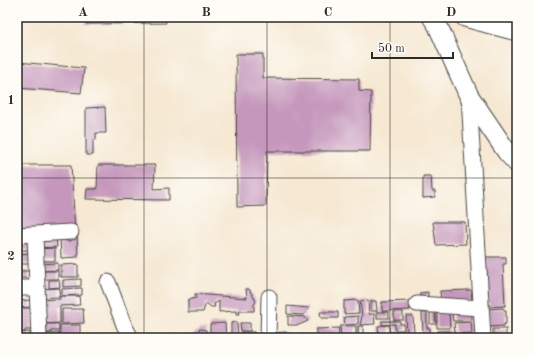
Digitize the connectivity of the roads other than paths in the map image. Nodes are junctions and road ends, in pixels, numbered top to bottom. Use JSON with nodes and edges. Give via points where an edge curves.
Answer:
{"nodes":[{"id":1,"x":432,"y":17,"type":"edge"},
{"id":2,"x":465,"y":17,"type":"edge"},
{"id":3,"x":517,"y":31,"type":"edge"},
{"id":4,"x":469,"y":96,"type":"junction"},
{"id":5,"x":517,"y":163,"type":"edge"},
{"id":6,"x":71,"y":232,"type":"dead end"},
{"id":7,"x":17,"y":235,"type":"edge"},
{"id":8,"x":35,"y":235,"type":"junction"},
{"id":9,"x":108,"y":282,"type":"dead end"},
{"id":10,"x":17,"y":288,"type":"edge"},
{"id":11,"x":36,"y":288,"type":"junction"},
{"id":12,"x":269,"y":297,"type":"dead end"},
{"id":13,"x":417,"y":304,"type":"dead end"},
{"id":14,"x":481,"y":308,"type":"junction"},
{"id":15,"x":39,"y":338,"type":"edge"},
{"id":16,"x":131,"y":338,"type":"edge"},
{"id":17,"x":268,"y":338,"type":"edge"},
{"id":18,"x":483,"y":338,"type":"edge"}],
"edges":[{"from":1,"to":4,"type":"main road","via":[[438,24]]},
{"from":2,"to":3,"type":"main road"},
{"from":4,"to":5,"type":"main road"},
{"from":4,"to":14,"type":"street"},
{"from":6,"to":8,"type":"street"},
{"from":7,"to":8,"type":"street"},
{"from":8,"to":11,"type":"street"},
{"from":9,"to":16,"type":"street"},
{"from":10,"to":11,"type":"street"},
{"from":11,"to":15,"type":"street"},
{"from":12,"to":17,"type":"street"},
{"from":13,"to":14,"type":"street"},
{"from":14,"to":18,"type":"street"}]}
